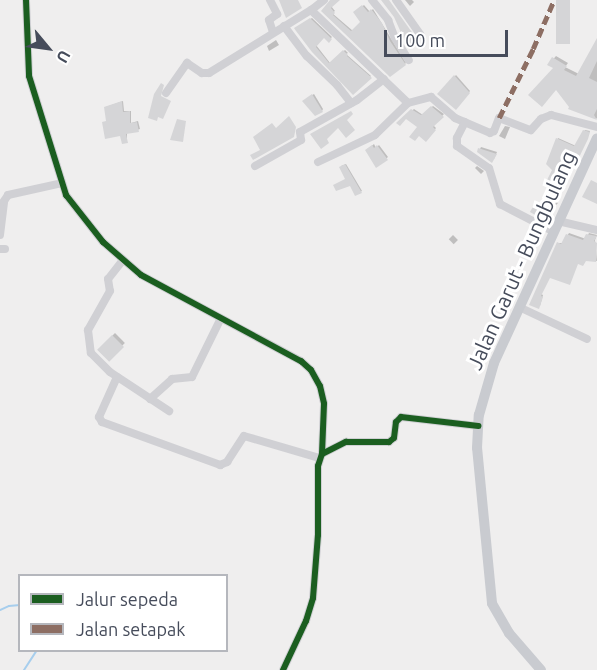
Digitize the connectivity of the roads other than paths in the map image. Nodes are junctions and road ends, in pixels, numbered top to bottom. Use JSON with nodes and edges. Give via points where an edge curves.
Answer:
{"nodes":[{"id":1,"x":26,"y":0,"type":"edge"},
{"id":2,"x":270,"y":0,"type":"edge"},
{"id":3,"x":324,"y":0,"type":"edge"},
{"id":4,"x":372,"y":0,"type":"edge"},
{"id":5,"x":396,"y":0,"type":"edge"},
{"id":6,"x":311,"y":10,"type":"junction"},
{"id":7,"x":284,"y":26,"type":"junction"},
{"id":8,"x":273,"y":32,"type":"junction"},
{"id":9,"x":420,"y":34,"type":"dead end"},
{"id":10,"x":409,"y":60,"type":"dead end"},
{"id":11,"x":384,"y":79,"type":"junction"},
{"id":12,"x":166,"y":93,"type":"dead end"},
{"id":13,"x":351,"y":103,"type":"junction"},
{"id":14,"x":408,"y":103,"type":"junction"},
{"id":15,"x":465,"y":122,"type":"junction"},
{"id":16,"x":597,"y":128,"type":"edge"},
{"id":17,"x":597,"y":138,"type":"edge"},
{"id":18,"x":318,"y":162,"type":"dead end"},
{"id":19,"x":255,"y":166,"type":"dead end"},
{"id":20,"x":62,"y":183,"type":"junction"},
{"id":21,"x":556,"y":227,"type":"junction"},
{"id":22,"x":597,"y":230,"type":"edge"},
{"id":23,"x":0,"y":235,"type":"edge"},
{"id":24,"x":123,"y":260,"type":"junction"},
{"id":25,"x":519,"y":307,"type":"junction"},
{"id":26,"x":220,"y":320,"type":"junction"},
{"id":27,"x":587,"y":339,"type":"dead end"},
{"id":28,"x":117,"y":377,"type":"junction"},
{"id":29,"x":150,"y":399,"type":"junction"},
{"id":30,"x":169,"y":411,"type":"dead end"},
{"id":31,"x":478,"y":426,"type":"junction"},
{"id":32,"x":321,"y":456,"type":"junction"},
{"id":33,"x":283,"y":670,"type":"edge"},
{"id":34,"x":541,"y":670,"type":"edge"}],
"edges":[{"from":1,"to":20,"type":"street","via":[[29,76]]},
{"from":2,"to":8,"type":"street","via":[[277,14],[269,20]]},
{"from":3,"to":6,"type":"street"},
{"from":4,"to":10,"type":"street","via":[[388,20]]},
{"from":5,"to":9,"type":"street"},
{"from":6,"to":7,"type":"street"},
{"from":6,"to":11,"type":"street"},
{"from":7,"to":8,"type":"street"},
{"from":7,"to":13,"type":"street"},
{"from":8,"to":12,"type":"street","via":[[209,73],[187,63]]},
{"from":11,"to":13,"type":"street"},
{"from":11,"to":14,"type":"street"},
{"from":13,"to":19,"type":"street","via":[[300,132],[301,140]]},
{"from":14,"to":15,"type":"street","via":[[431,97]]},
{"from":14,"to":18,"type":"street","via":[[371,138]]},
{"from":15,"to":16,"type":"street","via":[[490,133],[499,118],[531,130],[551,115]]},
{"from":15,"to":21,"type":"street","via":[[457,146],[489,168],[500,204]]},
{"from":17,"to":21,"type":"main road","name":"Jalan Garut - Bungbulang"},
{"from":20,"to":23,"type":"street","via":[[8,195]]},
{"from":20,"to":24,"type":"street","via":[[77,210]]},
{"from":21,"to":22,"type":"street"},
{"from":21,"to":25,"type":"main road","name":"Jalan Garut - Bungbulang"},
{"from":24,"to":26,"type":"street","via":[[141,275]]},
{"from":24,"to":28,"type":"street","via":[[108,279],[110,291],[88,330],[91,353]]},
{"from":25,"to":27,"type":"street"},
{"from":25,"to":31,"type":"main road","name":"Jalan Garut - Bungbulang","via":[[490,371]]},
{"from":26,"to":29,"type":"street","via":[[190,379],[171,379]]},
{"from":26,"to":32,"type":"street","via":[[301,361],[311,370],[321,386],[324,404]]},
{"from":28,"to":29,"type":"street"},
{"from":28,"to":32,"type":"street","via":[[99,417],[102,422],[220,465],[227,462],[244,436]]},
{"from":29,"to":30,"type":"street"},
{"from":31,"to":32,"type":"street","via":[[401,417],[389,442],[346,442]]},
{"from":31,"to":34,"type":"main road","name":"Jalan Garut - Bungbulang","via":[[482,517],[492,603],[509,633]]},
{"from":32,"to":33,"type":"street","via":[[313,598]]}]}
